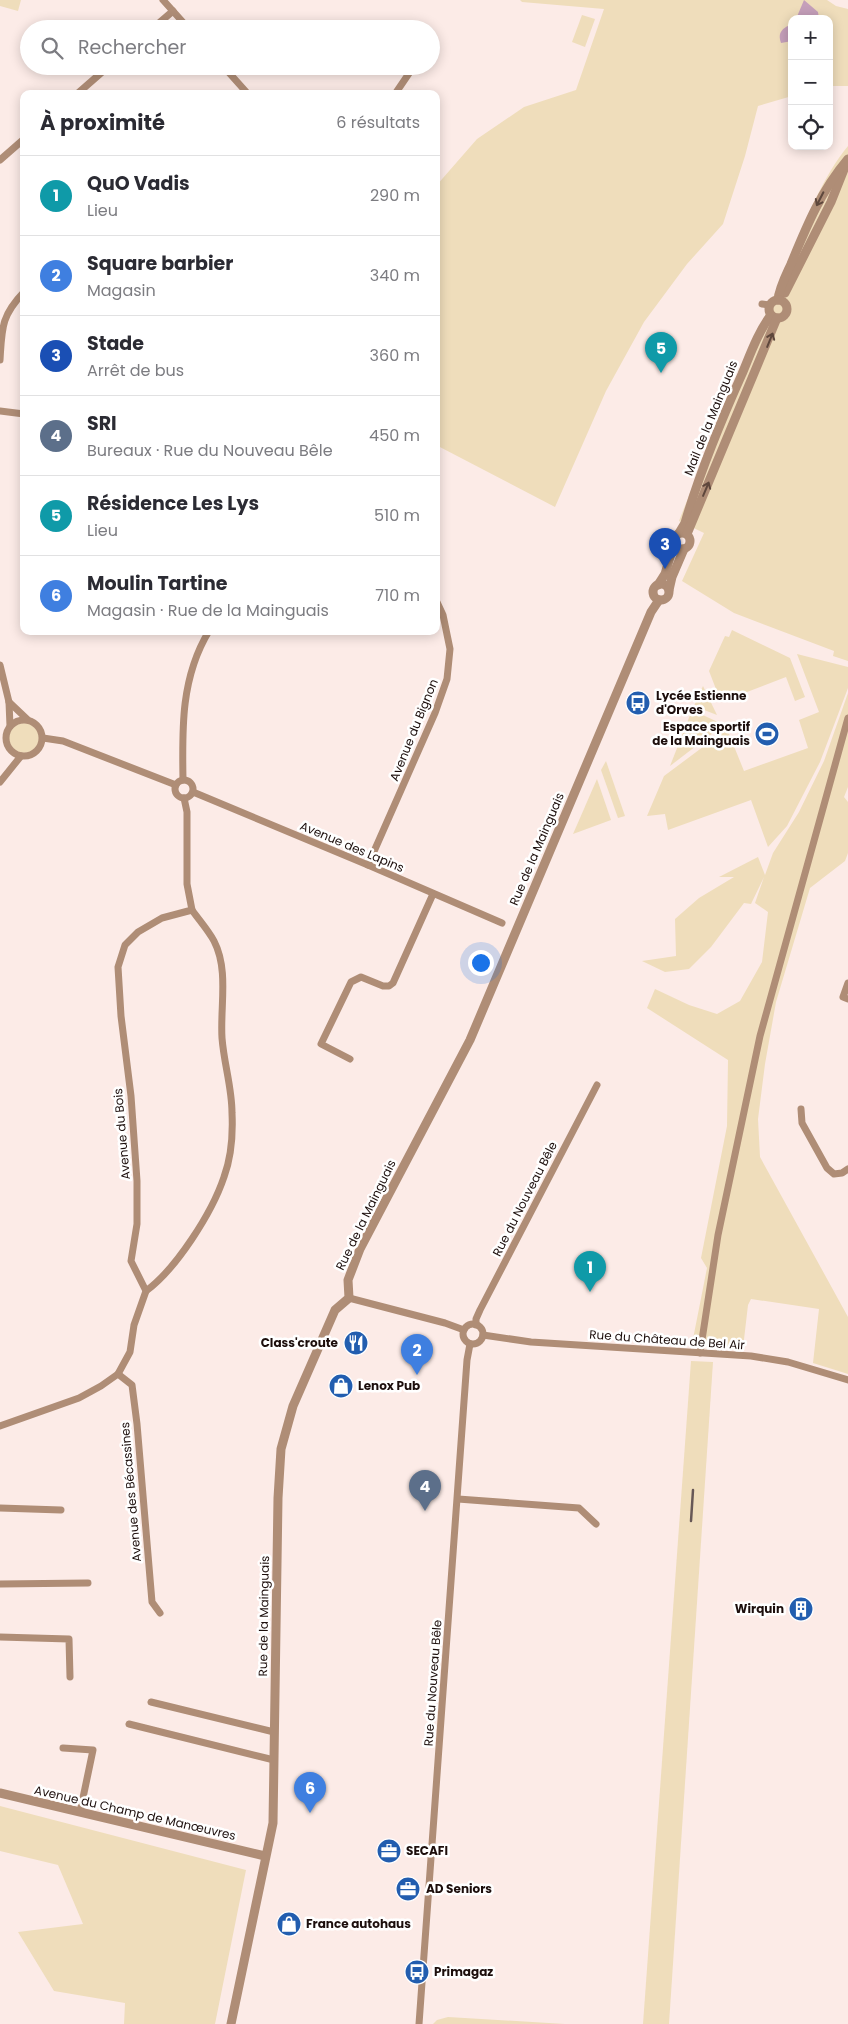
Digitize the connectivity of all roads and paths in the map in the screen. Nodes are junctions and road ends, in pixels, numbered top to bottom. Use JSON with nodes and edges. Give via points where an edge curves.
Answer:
{"nodes":[{"id":1,"x":163,"y":0,"type":"edge"},
{"id":2,"x":173,"y":11,"type":"junction"},
{"id":3,"x":162,"y":20,"type":"edge"},
{"id":4,"x":181,"y":20,"type":"edge"},
{"id":5,"x":99,"y":75,"type":"edge"},
{"id":6,"x":231,"y":75,"type":"edge"},
{"id":7,"x":408,"y":75,"type":"edge"},
{"id":8,"x":82,"y":90,"type":"edge"},
{"id":9,"x":244,"y":90,"type":"edge"},
{"id":10,"x":398,"y":90,"type":"edge"},
{"id":11,"x":20,"y":142,"type":"edge"},
{"id":12,"x":0,"y":160,"type":"edge"},
{"id":13,"x":848,"y":160,"type":"edge"},
{"id":14,"x":20,"y":296,"type":"edge"},
{"id":15,"x":780,"y":300,"type":"junction"},
{"id":16,"x":774,"y":317,"type":"junction"},
{"id":17,"x":0,"y":360,"type":"edge"},
{"id":18,"x":0,"y":412,"type":"edge"},
{"id":19,"x":20,"y":414,"type":"edge"},
{"id":20,"x":683,"y":533,"type":"junction"},
{"id":21,"x":674,"y":544,"type":"junction"},
{"id":22,"x":684,"y":549,"type":"junction"},
{"id":23,"x":658,"y":585,"type":"junction"},
{"id":24,"x":669,"y":590,"type":"junction"},
{"id":25,"x":659,"y":600,"type":"junction"},
{"id":26,"x":440,"y":609,"type":"edge"},
{"id":27,"x":208,"y":635,"type":"edge"},
{"id":28,"x":0,"y":665,"type":"edge"},
{"id":29,"x":9,"y":702,"type":"junction"},
{"id":30,"x":848,"y":718,"type":"edge"},
{"id":31,"x":28,"y":720,"type":"junction"},
{"id":32,"x":10,"y":726,"type":"junction"},
{"id":33,"x":43,"y":738,"type":"junction"},
{"id":34,"x":21,"y":756,"type":"junction"},
{"id":35,"x":183,"y":780,"type":"junction"},
{"id":36,"x":0,"y":782,"type":"edge"},
{"id":37,"x":176,"y":785,"type":"junction"},
{"id":38,"x":192,"y":792,"type":"junction"},
{"id":39,"x":184,"y":798,"type":"junction"},
{"id":40,"x":368,"y":865,"type":"junction"},
{"id":41,"x":433,"y":894,"type":"junction"},
{"id":42,"x":192,"y":910,"type":"junction"},
{"id":43,"x":502,"y":923,"type":"dead end"},
{"id":44,"x":848,"y":983,"type":"edge"},
{"id":45,"x":848,"y":999,"type":"edge"},
{"id":46,"x":350,"y":1059,"type":"dead end"},
{"id":47,"x":597,"y":1085,"type":"dead end"},
{"id":48,"x":801,"y":1108,"type":"dead end"},
{"id":49,"x":848,"y":1169,"type":"edge"},
{"id":50,"x":146,"y":1291,"type":"junction"},
{"id":51,"x":349,"y":1298,"type":"junction"},
{"id":52,"x":476,"y":1325,"type":"junction"},
{"id":53,"x":464,"y":1330,"type":"junction"},
{"id":54,"x":483,"y":1335,"type":"junction"},
{"id":55,"x":470,"y":1344,"type":"junction"},
{"id":56,"x":700,"y":1352,"type":"junction"},
{"id":57,"x":118,"y":1374,"type":"junction"},
{"id":58,"x":848,"y":1380,"type":"edge"},
{"id":59,"x":0,"y":1426,"type":"edge"},
{"id":60,"x":458,"y":1499,"type":"junction"},
{"id":61,"x":0,"y":1508,"type":"edge"},
{"id":62,"x":61,"y":1510,"type":"dead end"},
{"id":63,"x":596,"y":1524,"type":"dead end"},
{"id":64,"x":88,"y":1583,"type":"dead end"},
{"id":65,"x":0,"y":1584,"type":"edge"},
{"id":66,"x":160,"y":1613,"type":"dead end"},
{"id":67,"x":0,"y":1637,"type":"edge"},
{"id":68,"x":70,"y":1677,"type":"dead end"},
{"id":69,"x":151,"y":1702,"type":"dead end"},
{"id":70,"x":129,"y":1724,"type":"dead end"},
{"id":71,"x":274,"y":1732,"type":"junction"},
{"id":72,"x":63,"y":1748,"type":"dead end"},
{"id":73,"x":274,"y":1760,"type":"junction"},
{"id":74,"x":0,"y":1793,"type":"edge"},
{"id":75,"x":80,"y":1812,"type":"junction"},
{"id":76,"x":265,"y":1856,"type":"junction"},
{"id":77,"x":231,"y":2024,"type":"edge"},
{"id":78,"x":419,"y":2024,"type":"edge"}],
"edges":[{"from":1,"to":2,"type":"street"},
{"from":2,"to":3,"type":"street"},
{"from":2,"to":4,"type":"street"},
{"from":5,"to":8,"type":"street"},
{"from":6,"to":9,"type":"street"},
{"from":7,"to":10,"type":"street"},
{"from":11,"to":12,"type":"street"},
{"from":13,"to":15,"type":"street","via":[[832,178],[819,201],[782,285]]},
{"from":14,"to":17,"type":"street","via":[[10,306],[2,326]]},
{"from":15,"to":16,"type":"street","via":[[786,305],[786,311],[783,316]]},
{"from":15,"to":16,"type":"street","via":[[766,304]]},
{"from":16,"to":20,"type":"street","name":"Mail de la Mainguais"},
{"from":18,"to":19,"type":"street"},
{"from":20,"to":21,"type":"street","via":[[674,536]]},
{"from":20,"to":22,"type":"street","via":[[690,542]]},
{"from":21,"to":22,"type":"street"},
{"from":21,"to":23,"type":"street","via":[[665,574]]},
{"from":22,"to":24,"type":"street"},
{"from":23,"to":24,"type":"street"},
{"from":23,"to":25,"type":"street","via":[[653,592]]},
{"from":24,"to":25,"type":"street","via":[[667,598]]},
{"from":25,"to":51,"type":"street","name":"Rue de la Mainguais","via":[[651,612],[470,1040],[360,1249],[348,1280]]},
{"from":26,"to":40,"type":"street","name":"Avenue du Bignon","via":[[450,649],[447,679]]},
{"from":27,"to":35,"type":"street","via":[[195,661],[183,711]]},
{"from":28,"to":29,"type":"street"},
{"from":29,"to":31,"type":"street"},
{"from":29,"to":32,"type":"street"},
{"from":30,"to":56,"type":"street","via":[[760,1036],[718,1235]]},
{"from":31,"to":32,"type":"street","via":[[18,720]]},
{"from":31,"to":33,"type":"street","via":[[39,726]]},
{"from":32,"to":34,"type":"street","via":[[6,736],[8,747]]},
{"from":33,"to":34,"type":"street","via":[[38,750]]},
{"from":33,"to":37,"type":"street","via":[[63,740]]},
{"from":34,"to":36,"type":"street"},
{"from":35,"to":37,"type":"street"},
{"from":35,"to":38,"type":"street","via":[[191,784]]},
{"from":37,"to":39,"type":"street","via":[[176,794]]},
{"from":38,"to":39,"type":"street"},
{"from":38,"to":40,"type":"street","name":"Avenue des Lapins"},
{"from":39,"to":42,"type":"street","via":[[187,884]]},
{"from":40,"to":41,"type":"street","name":"Avenue des Lapins"},
{"from":41,"to":43,"type":"street","name":"Avenue des Lapins"},
{"from":41,"to":46,"type":"street","via":[[393,983],[382,986],[361,977],[351,982],[321,1044]]},
{"from":42,"to":50,"type":"street","via":[[214,942],[222,964],[222,1037],[232,1113],[230,1153],[225,1176],[206,1216],[176,1260]]},
{"from":42,"to":50,"type":"street","name":"Avenue du Bois","via":[[162,918],[138,932],[126,945],[118,967],[138,1180],[137,1224],[131,1261]]},
{"from":44,"to":45,"type":"street","via":[[843,997]]},
{"from":47,"to":52,"type":"street","name":"Rue du Nouveau Bêle","via":[[480,1310]]},
{"from":48,"to":49,"type":"street","via":[[802,1123],[827,1168],[834,1174]]},
{"from":50,"to":57,"type":"street","via":[[134,1325],[130,1352]]},
{"from":51,"to":53,"type":"street"},
{"from":51,"to":71,"type":"street","name":"Rue de la Mainguais","via":[[335,1310],[293,1406],[280,1449]]},
{"from":52,"to":53,"type":"street","via":[[470,1324]]},
{"from":52,"to":54,"type":"street"},
{"from":53,"to":55,"type":"street","via":[[464,1338]]},
{"from":54,"to":55,"type":"street","via":[[477,1343]]},
{"from":54,"to":56,"type":"street","name":"Rue du Château de Bel Air","via":[[532,1342]]},
{"from":55,"to":60,"type":"street","name":"Rue du Nouveau Bêle"},
{"from":56,"to":58,"type":"street","name":"Rue du Château de Bel Air","via":[[767,1358]]},
{"from":57,"to":59,"type":"street","via":[[79,1398]]},
{"from":57,"to":66,"type":"street","name":"Avenue des Bécassines","via":[[132,1385],[152,1602]]},
{"from":60,"to":63,"type":"street","via":[[579,1508]]},
{"from":60,"to":78,"type":"street","name":"Rue du Nouveau Bêle"},
{"from":61,"to":62,"type":"street"},
{"from":64,"to":65,"type":"street"},
{"from":67,"to":68,"type":"street","via":[[69,1639]]},
{"from":69,"to":71,"type":"street"},
{"from":70,"to":73,"type":"street"},
{"from":71,"to":73,"type":"street","name":"Rue de la Mainguais"},
{"from":72,"to":75,"type":"street","via":[[93,1750]]},
{"from":73,"to":76,"type":"street","name":"Rue de la Mainguais","via":[[273,1823]]},
{"from":74,"to":75,"type":"street","name":"Avenue du Champ de Manœuvres"},
{"from":75,"to":76,"type":"street","name":"Avenue du Champ de Manœuvres"},
{"from":76,"to":77,"type":"street","name":"Rue de la Mainguais"}]}
